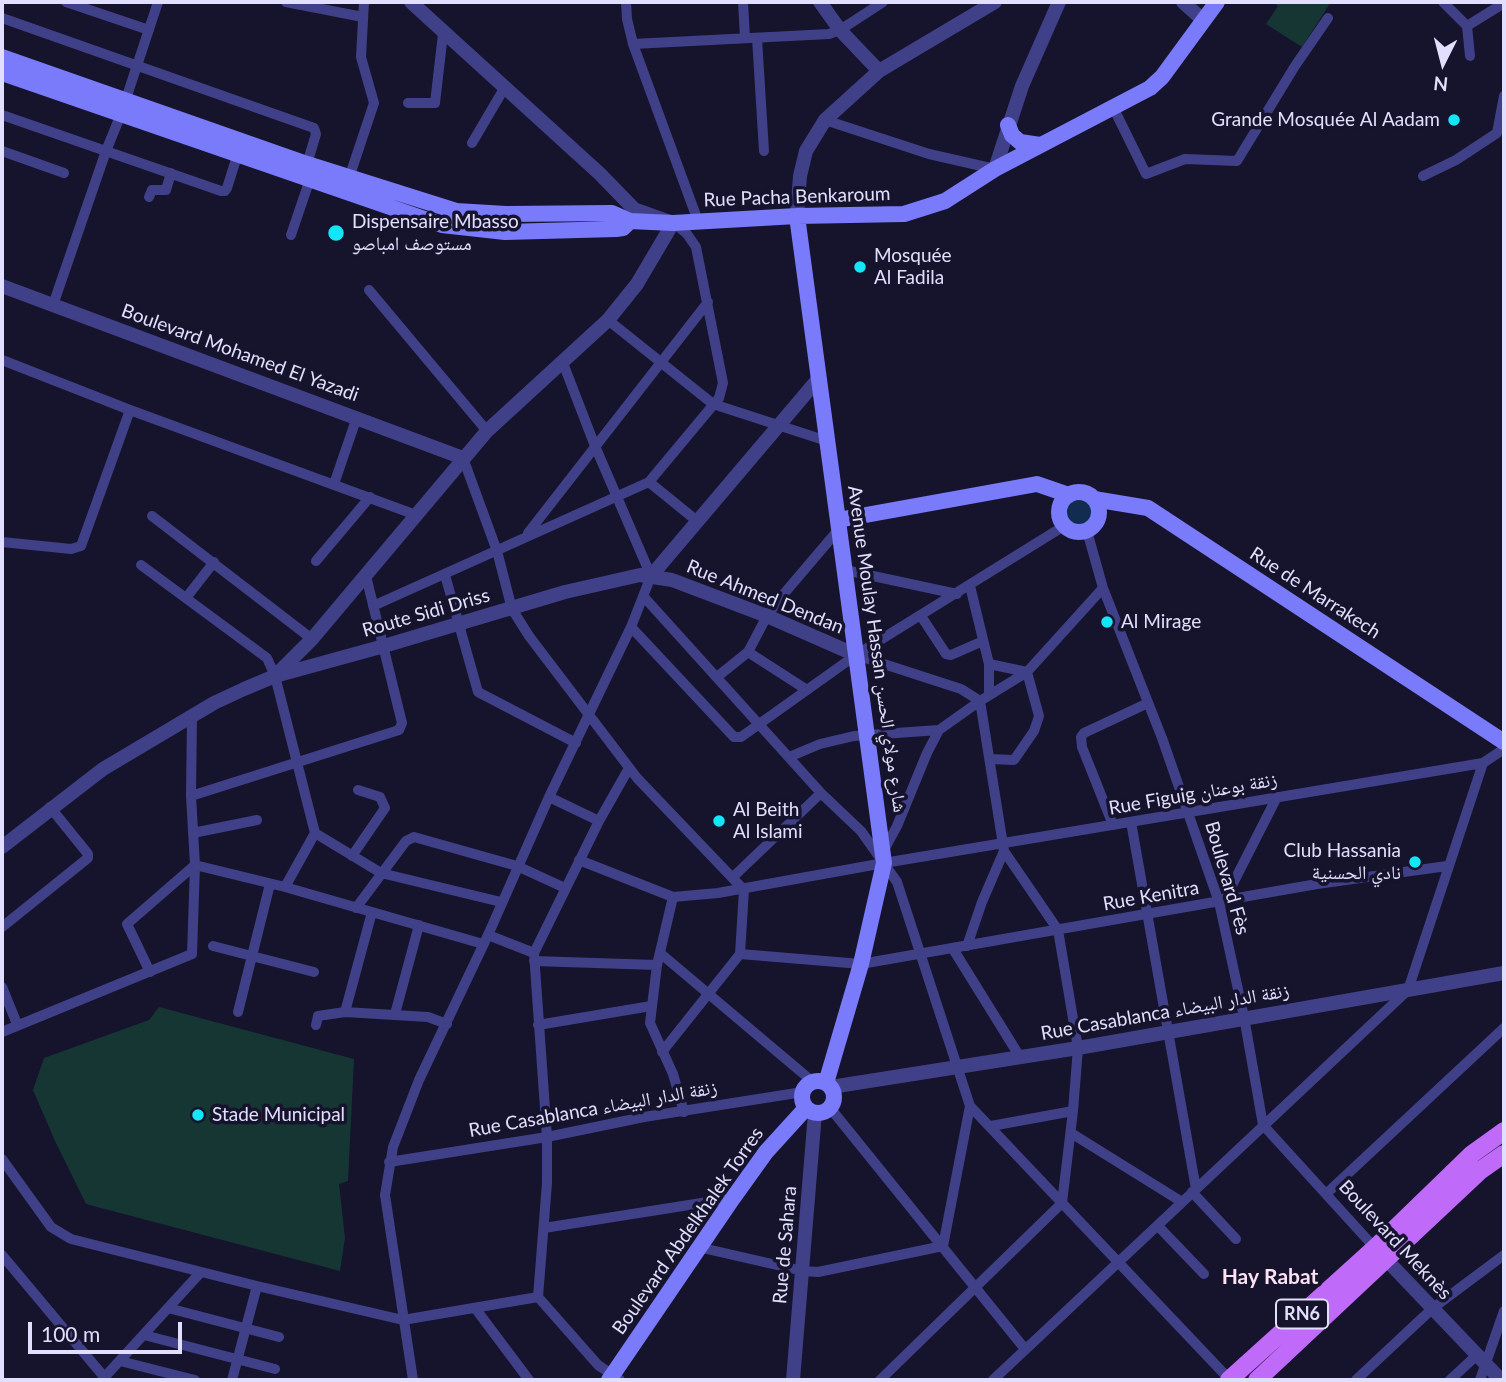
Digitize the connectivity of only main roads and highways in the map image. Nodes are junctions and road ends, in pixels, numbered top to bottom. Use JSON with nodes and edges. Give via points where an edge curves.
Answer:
{"nodes":[{"id":1,"x":1217,"y":2,"type":"edge"},
{"id":2,"x":2,"y":57,"type":"edge"},
{"id":3,"x":2,"y":73,"type":"edge"},
{"id":4,"x":124,"y":106,"type":"junction"},
{"id":5,"x":1008,"y":125,"type":"road end"},
{"id":6,"x":1040,"y":145,"type":"junction"},
{"id":7,"x":309,"y":171,"type":"junction"},
{"id":8,"x":797,"y":216,"type":"junction"},
{"id":9,"x":630,"y":221,"type":"junction"},
{"id":10,"x":1069,"y":495,"type":"junction"},
{"id":11,"x":1094,"y":499,"type":"junction"},
{"id":12,"x":839,"y":524,"type":"junction"},
{"id":13,"x":1504,"y":742,"type":"edge"},
{"id":14,"x":818,"y":1096,"type":"joint"},
{"id":15,"x":1504,"y":1131,"type":"edge"},
{"id":16,"x":1504,"y":1154,"type":"edge"},
{"id":17,"x":1381,"y":1254,"type":"junction"},
{"id":18,"x":613,"y":1379,"type":"edge"},
{"id":19,"x":1229,"y":1380,"type":"edge"},
{"id":20,"x":1256,"y":1380,"type":"edge"}],
"edges":[{"from":1,"to":6,"type":"main road","name":"Rue Pacha Benkaroum","via":[[1162,78],[1133,99]]},
{"from":2,"to":4,"type":"main road"},
{"from":3,"to":4,"type":"main road"},
{"from":4,"to":7,"type":"main road"},
{"from":4,"to":7,"type":"main road","via":[[238,153]]},
{"from":5,"to":6,"type":"main road","via":[[1020,142]]},
{"from":6,"to":8,"type":"main road","name":"Rue Pacha Benkaroum","via":[[945,201],[904,214]]},
{"from":7,"to":9,"type":"main road","via":[[349,178],[456,211],[612,212]]},
{"from":7,"to":9,"type":"main road","via":[[417,217],[458,228],[505,232],[616,229]]},
{"from":8,"to":9,"type":"main road","name":"Rue Pacha Benkaroum"},
{"from":8,"to":12,"type":"main road","name":"Avenue Moulay Hassan شارع مولاي الحسن"},
{"from":10,"to":11,"type":"main road","via":[[1081,492]]},
{"from":10,"to":11,"type":"main road","via":[[1059,512],[1064,526],[1075,532],[1087,531],[1097,523],[1099,510]]},
{"from":10,"to":12,"type":"main road","via":[[1037,484]]},
{"from":11,"to":13,"type":"main road","name":"Rue de Marrakech","via":[[1148,508]]},
{"from":12,"to":14,"type":"main road","name":"Avenue Moulay Hassan شارع مولاي الحسن","via":[[884,857],[861,964]]},
{"from":14,"to":18,"type":"main road","name":"Boulevard Abdelkhalek Torres","via":[[766,1152]]},
{"from":15,"to":17,"type":"main road","number":"RN6","via":[[1472,1154]]},
{"from":16,"to":17,"type":"main road","number":"RN6"},
{"from":17,"to":19,"type":"main road","number":"RN6"},
{"from":17,"to":20,"type":"main road","number":"RN6"}]}
